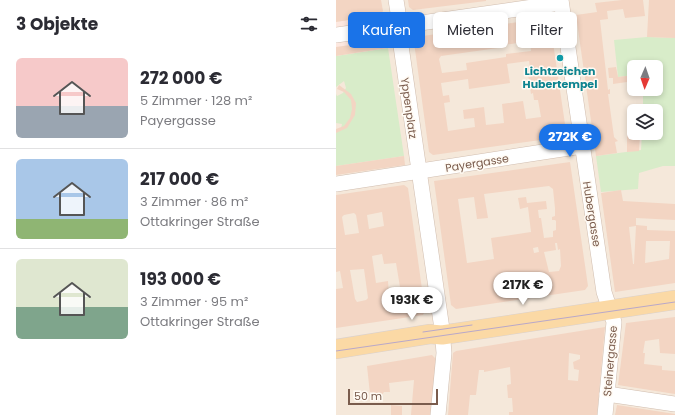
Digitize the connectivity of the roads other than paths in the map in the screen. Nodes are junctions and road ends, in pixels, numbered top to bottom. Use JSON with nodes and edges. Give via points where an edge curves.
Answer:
{"nodes":[{"id":1,"x":396,"y":0,"type":"edge"},
{"id":2,"x":561,"y":1,"type":"edge"},
{"id":3,"x":398,"y":12,"type":"edge"},
{"id":4,"x":425,"y":21,"type":"edge"},
{"id":5,"x":348,"y":33,"type":"edge"},
{"id":6,"x":336,"y":35,"type":"edge"},
{"id":7,"x":401,"y":48,"type":"edge"},
{"id":8,"x":582,"y":146,"type":"junction"},
{"id":9,"x":419,"y":172,"type":"junction"},
{"id":10,"x":336,"y":184,"type":"edge"},
{"id":11,"x":675,"y":300,"type":"edge"},
{"id":12,"x":610,"y":308,"type":"junction"},
{"id":13,"x":442,"y":335,"type":"junction"},
{"id":14,"x":336,"y":349,"type":"edge"},
{"id":15,"x":607,"y":394,"type":"junction"},
{"id":16,"x":675,"y":404,"type":"edge"},
{"id":17,"x":438,"y":415,"type":"edge"},
{"id":18,"x":605,"y":415,"type":"edge"}],
"edges":[{"from":1,"to":3,"type":"street","name":"Yppenplatz"},
{"from":2,"to":4,"type":"street"},
{"from":2,"to":8,"type":"street","name":"Hubergasse"},
{"from":5,"to":6,"type":"street"},
{"from":7,"to":9,"type":"street","name":"Yppenplatz"},
{"from":8,"to":9,"type":"street","name":"Payergasse"},
{"from":8,"to":12,"type":"street","name":"Hubergasse","via":[[604,292]]},
{"from":9,"to":10,"type":"street"},
{"from":9,"to":13,"type":"street","name":"Yppenplatz"},
{"from":11,"to":12,"type":"main road"},
{"from":12,"to":13,"type":"main road"},
{"from":12,"to":15,"type":"street","name":"Steinergasse","via":[[614,322]]},
{"from":13,"to":14,"type":"main road","via":[[430,334]]},
{"from":13,"to":17,"type":"street","name":"Yppenplatz","via":[[444,353]]},
{"from":15,"to":16,"type":"street"},
{"from":15,"to":18,"type":"street","name":"Steinergasse"}]}
